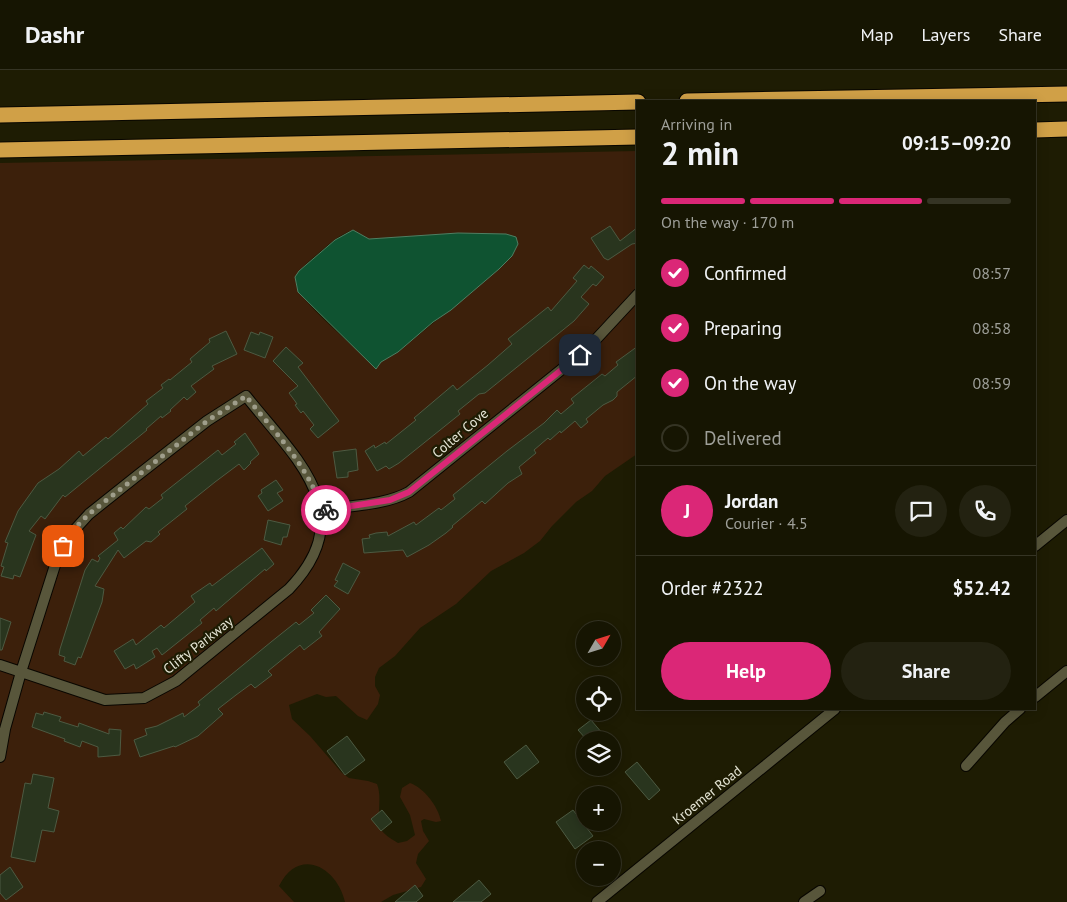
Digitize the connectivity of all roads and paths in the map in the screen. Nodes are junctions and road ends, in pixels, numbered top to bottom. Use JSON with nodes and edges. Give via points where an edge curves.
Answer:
{"nodes":[{"id":1,"x":1067,"y":94,"type":"edge"},
{"id":2,"x":741,"y":100,"type":"edge"},
{"id":3,"x":636,"y":102,"type":"edge"},
{"id":4,"x":0,"y":115,"type":"edge"},
{"id":5,"x":1067,"y":129,"type":"edge"},
{"id":6,"x":1036,"y":130,"type":"edge"},
{"id":7,"x":636,"y":137,"type":"edge"},
{"id":8,"x":0,"y":150,"type":"edge"},
{"id":9,"x":636,"y":296,"type":"edge"},
{"id":10,"x":322,"y":510,"type":"junction"},
{"id":11,"x":1067,"y":520,"type":"edge"},
{"id":12,"x":1036,"y":545,"type":"edge"},
{"id":13,"x":0,"y":665,"type":"edge"},
{"id":14,"x":1067,"y":671,"type":"edge"},
{"id":15,"x":21,"y":672,"type":"junction"},
{"id":16,"x":1036,"y":696,"type":"edge"},
{"id":17,"x":834,"y":710,"type":"edge"},
{"id":18,"x":1019,"y":710,"type":"edge"},
{"id":19,"x":0,"y":757,"type":"edge"},
{"id":20,"x":966,"y":766,"type":"dead end"},
{"id":21,"x":820,"y":891,"type":"dead end"},
{"id":22,"x":597,"y":902,"type":"edge"},
{"id":23,"x":804,"y":902,"type":"edge"}],
"edges":[{"from":1,"to":2,"type":"highway"},
{"from":3,"to":4,"type":"highway"},
{"from":5,"to":6,"type":"highway"},
{"from":7,"to":8,"type":"highway"},
{"from":9,"to":10,"type":"street","name":"Colter Cove","via":[[587,349],[409,492],[390,500]]},
{"from":10,"to":15,"type":"street","name":"Clifty Parkway","via":[[315,552],[299,579],[165,688],[144,698],[106,700]]},
{"from":10,"to":15,"type":"street","via":[[308,474],[246,396],[207,421],[77,526],[58,559]]},
{"from":11,"to":12,"type":"street"},
{"from":13,"to":15,"type":"street","name":"Clifty Parkway"},
{"from":14,"to":16,"type":"street"},
{"from":15,"to":19,"type":"street"},
{"from":17,"to":22,"type":"street","name":"Kroemer Road"},
{"from":18,"to":20,"type":"street"},
{"from":21,"to":23,"type":"street"}]}
